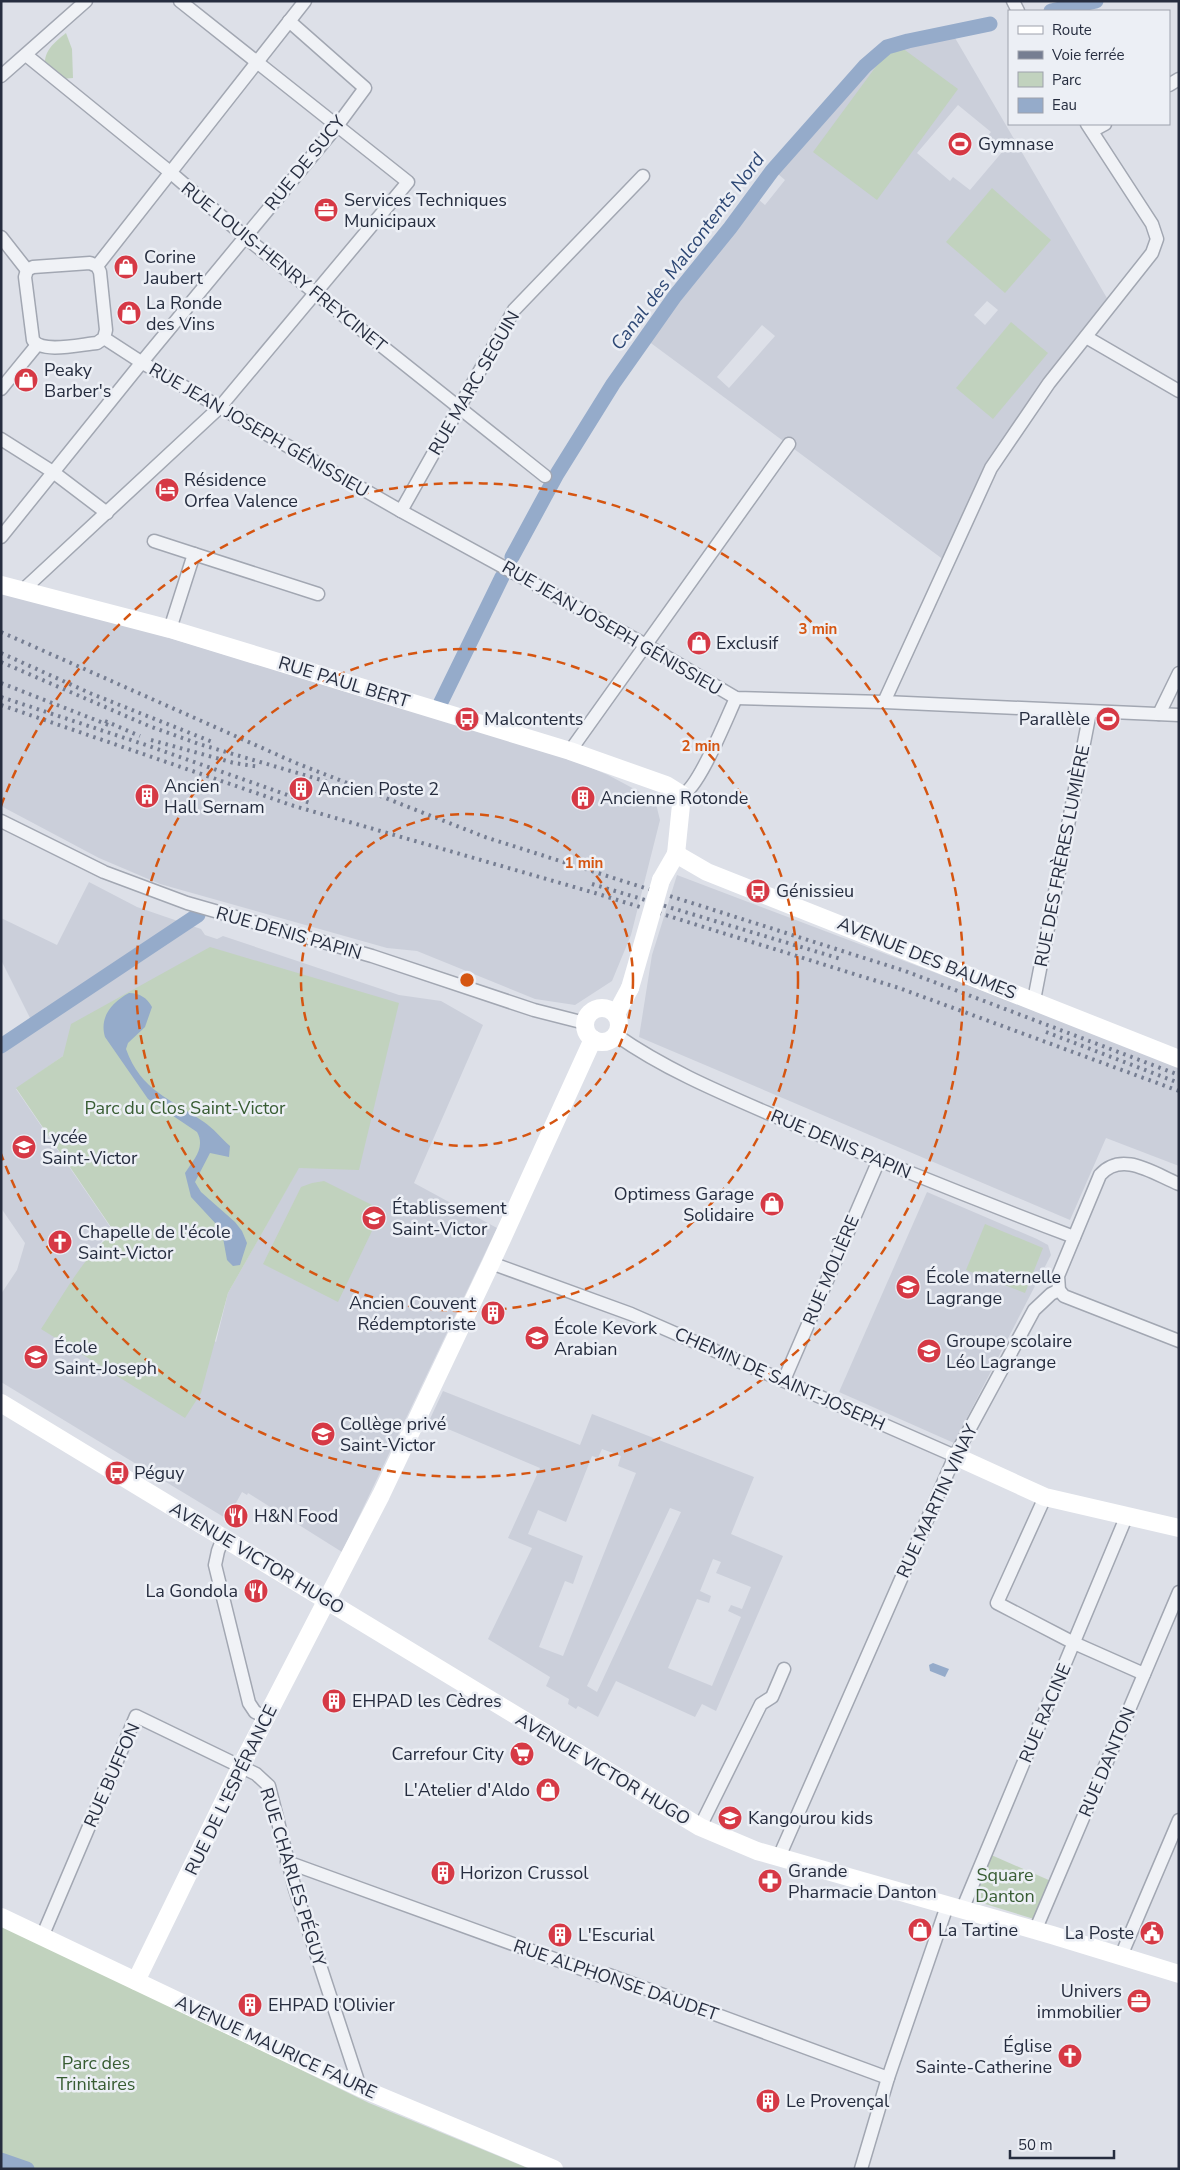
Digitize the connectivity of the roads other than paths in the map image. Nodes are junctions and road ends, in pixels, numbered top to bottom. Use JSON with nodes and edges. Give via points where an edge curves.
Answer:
{"nodes":[{"id":1,"x":86,"y":1,"type":"edge"},
{"id":2,"x":180,"y":1,"type":"edge"},
{"id":3,"x":304,"y":1,"type":"edge"},
{"id":4,"x":289,"y":21,"type":"junction"},
{"id":5,"x":26,"y":55,"type":"junction"},
{"id":6,"x":257,"y":62,"type":"junction"},
{"id":7,"x":1,"y":76,"type":"edge"},
{"id":8,"x":337,"y":126,"type":"junction"},
{"id":9,"x":1089,"y":128,"type":"edge"},
{"id":10,"x":170,"y":172,"type":"junction"},
{"id":11,"x":643,"y":176,"type":"dead end"},
{"id":12,"x":245,"y":236,"type":"junction"},
{"id":13,"x":1,"y":238,"type":"edge"},
{"id":14,"x":97,"y":266,"type":"junction"},
{"id":15,"x":27,"y":270,"type":"junction"},
{"id":16,"x":315,"y":293,"type":"junction"},
{"id":17,"x":1086,"y":337,"type":"junction"},
{"id":18,"x":104,"y":338,"type":"junction"},
{"id":19,"x":37,"y":345,"type":"junction"},
{"id":20,"x":141,"y":362,"type":"junction"},
{"id":21,"x":1,"y":389,"type":"edge"},
{"id":22,"x":1179,"y":391,"type":"edge"},
{"id":23,"x":220,"y":408,"type":"junction"},
{"id":24,"x":458,"y":408,"type":"junction"},
{"id":25,"x":1,"y":439,"type":"edge"},
{"id":26,"x":789,"y":444,"type":"dead end"},
{"id":27,"x":53,"y":472,"type":"junction"},
{"id":28,"x":545,"y":476,"type":"dead end"},
{"id":29,"x":401,"y":511,"type":"junction"},
{"id":30,"x":107,"y":513,"type":"junction"},
{"id":31,"x":1,"y":537,"type":"edge"},
{"id":32,"x":154,"y":541,"type":"dead end"},
{"id":33,"x":194,"y":554,"type":"junction"},
{"id":34,"x":1,"y":585,"type":"edge"},
{"id":35,"x":23,"y":590,"type":"junction"},
{"id":36,"x":318,"y":594,"type":"dead end"},
{"id":37,"x":170,"y":629,"type":"junction"},
{"id":38,"x":646,"y":645,"type":"junction"},
{"id":39,"x":1179,"y":673,"type":"edge"},
{"id":40,"x":736,"y":698,"type":"junction"},
{"id":41,"x":884,"y":702,"type":"junction"},
{"id":42,"x":1090,"y":712,"type":"junction"},
{"id":43,"x":1159,"y":714,"type":"junction"},
{"id":44,"x":1179,"y":715,"type":"edge"},
{"id":45,"x":570,"y":751,"type":"junction"},
{"id":46,"x":682,"y":795,"type":"junction"},
{"id":47,"x":1,"y":821,"type":"edge"},
{"id":48,"x":676,"y":854,"type":"junction"},
{"id":49,"x":1034,"y":1000,"type":"junction"},
{"id":50,"x":616,"y":1014,"type":"junction"},
{"id":51,"x":589,"y":1031,"type":"junction"},
{"id":52,"x":616,"y":1035,"type":"junction"},
{"id":53,"x":1179,"y":1059,"type":"edge"},
{"id":54,"x":878,"y":1160,"type":"junction"},
{"id":55,"x":1179,"y":1184,"type":"edge"},
{"id":56,"x":1074,"y":1237,"type":"junction"},
{"id":57,"x":491,"y":1263,"type":"junction"},
{"id":58,"x":1059,"y":1290,"type":"junction"},
{"id":59,"x":1179,"y":1342,"type":"edge"},
{"id":60,"x":784,"y":1380,"type":"junction"},
{"id":61,"x":1,"y":1403,"type":"edge"},
{"id":62,"x":955,"y":1456,"type":"junction"},
{"id":63,"x":1045,"y":1497,"type":"junction"},
{"id":64,"x":1127,"y":1516,"type":"junction"},
{"id":65,"x":1179,"y":1528,"type":"edge"},
{"id":66,"x":223,"y":1538,"type":"junction"},
{"id":67,"x":1179,"y":1592,"type":"edge"},
{"id":68,"x":327,"y":1600,"type":"junction"},
{"id":69,"x":1074,"y":1644,"type":"junction"},
{"id":70,"x":784,"y":1669,"type":"dead end"},
{"id":71,"x":1144,"y":1674,"type":"junction"},
{"id":72,"x":266,"y":1717,"type":"junction"},
{"id":73,"x":240,"y":1768,"type":"junction"},
{"id":74,"x":1179,"y":1820,"type":"edge"},
{"id":75,"x":700,"y":1827,"type":"junction"},
{"id":76,"x":779,"y":1857,"type":"junction"},
{"id":77,"x":287,"y":1862,"type":"junction"},
{"id":78,"x":955,"y":1908,"type":"junction"},
{"id":79,"x":1,"y":1917,"type":"edge"},
{"id":80,"x":1035,"y":1931,"type":"junction"},
{"id":81,"x":42,"y":1937,"type":"junction"},
{"id":82,"x":1121,"y":1956,"type":"junction"},
{"id":83,"x":1179,"y":1974,"type":"edge"},
{"id":84,"x":136,"y":1981,"type":"junction"},
{"id":85,"x":888,"y":2078,"type":"junction"},
{"id":86,"x":355,"y":2085,"type":"junction"},
{"id":87,"x":554,"y":2169,"type":"edge"},
{"id":88,"x":861,"y":2169,"type":"edge"}],
"edges":[{"from":1,"to":5,"type":"street"},
{"from":2,"to":6,"type":"street"},
{"from":3,"to":4,"type":"street"},
{"from":4,"to":6,"type":"street"},
{"from":4,"to":8,"type":"street","name":"RUE DE SUCY","via":[[364,88]]},
{"from":5,"to":7,"type":"street"},
{"from":5,"to":10,"type":"street","name":"RUE LOUIS-HENRY FREYCINET"},
{"from":6,"to":8,"type":"street"},
{"from":6,"to":10,"type":"street"},
{"from":8,"to":12,"type":"street","name":"RUE DE SUCY"},
{"from":8,"to":16,"type":"street","via":[[408,182]]},
{"from":9,"to":17,"type":"street","via":[[1152,224],[1157,239],[1152,253]]},
{"from":10,"to":12,"type":"street","name":"RUE LOUIS-HENRY FREYCINET"},
{"from":10,"to":14,"type":"street"},
{"from":11,"to":24,"type":"street","name":"RUE MARC SEGUIN","via":[[514,310]]},
{"from":12,"to":16,"type":"street","name":"RUE LOUIS-HENRY FREYCINET"},
{"from":12,"to":20,"type":"street","name":"RUE DE SUCY"},
{"from":13,"to":15,"type":"street"},
{"from":14,"to":15,"type":"street","via":[[33,267]]},
{"from":14,"to":18,"type":"street","via":[[104,301]]},
{"from":15,"to":19,"type":"street","via":[[25,277],[33,340]]},
{"from":16,"to":23,"type":"street"},
{"from":16,"to":24,"type":"street","name":"RUE LOUIS-HENRY FREYCINET"},
{"from":17,"to":22,"type":"street"},
{"from":17,"to":41,"type":"street","via":[[1049,382],[991,468]]},
{"from":18,"to":19,"type":"street","via":[[97,343],[45,348]]},
{"from":18,"to":20,"type":"street","name":"RUE JEAN JOSEPH GÉNISSIEU"},
{"from":19,"to":21,"type":"street"},
{"from":20,"to":23,"type":"street","name":"RUE JEAN JOSEPH GÉNISSIEU"},
{"from":20,"to":27,"type":"street","name":"RUE DE SUCY"},
{"from":23,"to":29,"type":"street","name":"RUE JEAN JOSEPH GÉNISSIEU"},
{"from":23,"to":30,"type":"street"},
{"from":24,"to":28,"type":"street","name":"RUE LOUIS-HENRY FREYCINET"},
{"from":24,"to":29,"type":"street","name":"RUE MARC SEGUIN"},
{"from":25,"to":27,"type":"street"},
{"from":26,"to":38,"type":"street"},
{"from":27,"to":30,"type":"street"},
{"from":27,"to":31,"type":"street","name":"RUE DE SUCY"},
{"from":29,"to":38,"type":"street","name":"RUE JEAN JOSEPH GÉNISSIEU"},
{"from":30,"to":35,"type":"street"},
{"from":32,"to":33,"type":"street"},
{"from":33,"to":36,"type":"street"},
{"from":33,"to":37,"type":"street"},
{"from":34,"to":35,"type":"street","name":"RUE PAUL BERT"},
{"from":35,"to":37,"type":"street","name":"RUE PAUL BERT"},
{"from":37,"to":45,"type":"street","name":"RUE PAUL BERT"},
{"from":38,"to":40,"type":"street","name":"RUE JEAN JOSEPH GÉNISSIEU"},
{"from":38,"to":45,"type":"street"},
{"from":39,"to":43,"type":"street"},
{"from":40,"to":41,"type":"street","name":"RUE JEAN JOSEPH GÉNISSIEU"},
{"from":40,"to":46,"type":"street","via":[[699,777]]},
{"from":41,"to":42,"type":"street","name":"RUE JEAN JOSEPH GÉNISSIEU"},
{"from":42,"to":43,"type":"street","name":"RUE JEAN JOSEPH GÉNISSIEU"},
{"from":42,"to":49,"type":"street","name":"RUE DES FRÈRES LUMIÈRE"},
{"from":43,"to":44,"type":"street","name":"RUE JEAN JOSEPH GÉNISSIEU"},
{"from":45,"to":46,"type":"street","name":"RUE PAUL BERT","via":[[666,785]]},
{"from":46,"to":48,"type":"street"},
{"from":47,"to":51,"type":"street","name":"RUE DENIS PAPIN","via":[[104,872],[186,903],[372,956]]},
{"from":48,"to":49,"type":"street","name":"AVENUE DES BAUMES","via":[[707,872]]},
{"from":48,"to":50,"type":"street","bridge":true,"via":[[661,880],[630,988]]},
{"from":49,"to":53,"type":"street","name":"AVENUE DES BAUMES"},
{"from":50,"to":51,"type":"street","via":[[597,1008],[591,1012]]},
{"from":50,"to":52,"type":"street","via":[[619,1024]]},
{"from":51,"to":52,"type":"street","via":[[605,1042]]},
{"from":51,"to":57,"type":"street","name":"RUE DE L'ESPÉRANCE"},
{"from":52,"to":54,"type":"street","name":"RUE DENIS PAPIN","via":[[712,1089]]},
{"from":54,"to":56,"type":"street","name":"RUE DENIS PAPIN"},
{"from":54,"to":60,"type":"street","name":"RUE MOLIÈRE"},
{"from":55,"to":56,"type":"street","via":[[1131,1164],[1116,1163],[1106,1168]]},
{"from":56,"to":58,"type":"street","via":[[1058,1276]]},
{"from":57,"to":60,"type":"street","name":"CHEMIN DE SAINT-JOSEPH","via":[[631,1314]]},
{"from":57,"to":68,"type":"street","name":"RUE DE L'ESPÉRANCE","via":[[381,1495]]},
{"from":58,"to":59,"type":"street","via":[[1064,1296]]},
{"from":58,"to":62,"type":"street","name":"RUE MARTIN VINAY","via":[[1034,1310]]},
{"from":60,"to":62,"type":"street","name":"CHEMIN DE SAINT-JOSEPH"},
{"from":61,"to":66,"type":"street","name":"AVENUE VICTOR HUGO"},
{"from":62,"to":63,"type":"street"},
{"from":62,"to":76,"type":"street","name":"RUE MARTIN VINAY"},
{"from":63,"to":64,"type":"street"},
{"from":63,"to":69,"type":"street","via":[[997,1603]]},
{"from":64,"to":65,"type":"street"},
{"from":64,"to":69,"type":"street","name":"RUE RACINE"},
{"from":66,"to":68,"type":"street","name":"AVENUE VICTOR HUGO"},
{"from":66,"to":72,"type":"street","via":[[215,1565],[249,1703],[255,1712]]},
{"from":67,"to":71,"type":"street","name":"RUE DANTON"},
{"from":68,"to":72,"type":"street","name":"RUE DE L'ESPÉRANCE"},
{"from":68,"to":75,"type":"street","name":"AVENUE VICTOR HUGO"},
{"from":69,"to":71,"type":"street"},
{"from":69,"to":78,"type":"street","name":"RUE RACINE"},
{"from":70,"to":75,"type":"street","via":[[772,1696],[761,1704]]},
{"from":71,"to":80,"type":"street","name":"RUE DANTON"},
{"from":72,"to":73,"type":"street","name":"RUE DE L'ESPÉRANCE"},
{"from":73,"to":77,"type":"street","name":"RUE CHARLES PÉGUY","via":[[256,1774],[269,1786]]},
{"from":73,"to":81,"type":"street","name":"RUE BUFFON","via":[[136,1716]]},
{"from":73,"to":84,"type":"street","name":"RUE DE L'ESPÉRANCE"},
{"from":74,"to":82,"type":"street"},
{"from":75,"to":76,"type":"street","name":"AVENUE VICTOR HUGO"},
{"from":76,"to":78,"type":"street","name":"AVENUE VICTOR HUGO"},
{"from":77,"to":85,"type":"street","name":"RUE ALPHONSE DAUDET"},
{"from":77,"to":86,"type":"street","name":"RUE CHARLES PÉGUY","via":[[357,2078]]},
{"from":78,"to":80,"type":"street","name":"AVENUE VICTOR HUGO"},
{"from":78,"to":85,"type":"street","name":"RUE RACINE"},
{"from":79,"to":81,"type":"street","name":"AVENUE MAURICE FAURE"},
{"from":80,"to":82,"type":"street","name":"AVENUE VICTOR HUGO"},
{"from":81,"to":84,"type":"street","name":"AVENUE MAURICE FAURE"},
{"from":82,"to":83,"type":"street","name":"AVENUE VICTOR HUGO"},
{"from":84,"to":86,"type":"street","name":"AVENUE MAURICE FAURE"},
{"from":85,"to":88,"type":"street","name":"RUE RACINE"},
{"from":86,"to":87,"type":"street","name":"AVENUE MAURICE FAURE"}]}
